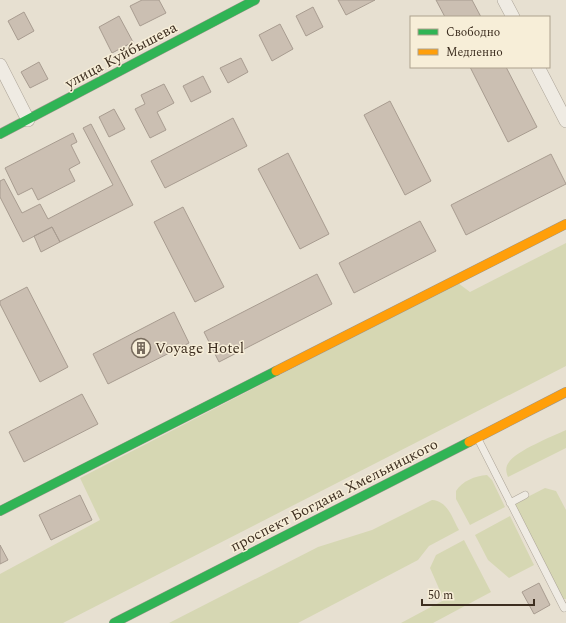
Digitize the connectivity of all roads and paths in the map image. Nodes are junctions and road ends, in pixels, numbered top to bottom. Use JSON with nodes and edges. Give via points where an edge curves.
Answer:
{"nodes":[{"id":1,"x":255,"y":0,"type":"edge"},
{"id":2,"x":504,"y":0,"type":"edge"},
{"id":3,"x":512,"y":16,"type":"edge"},
{"id":4,"x":0,"y":65,"type":"edge"},
{"id":5,"x":539,"y":68,"type":"edge"},
{"id":6,"x":28,"y":120,"type":"junction"},
{"id":7,"x":566,"y":121,"type":"edge"},
{"id":8,"x":0,"y":134,"type":"edge"},
{"id":9,"x":566,"y":224,"type":"edge"},
{"id":10,"x":566,"y":392,"type":"edge"},
{"id":11,"x":477,"y":437,"type":"junction"},
{"id":12,"x":526,"y":495,"type":"dead end"},
{"id":13,"x":510,"y":503,"type":"junction"},
{"id":14,"x":0,"y":511,"type":"edge"},
{"id":15,"x":566,"y":607,"type":"edge"},
{"id":16,"x":114,"y":623,"type":"edge"}],
"edges":[{"from":1,"to":6,"type":"street","name":"улица Куйбышева"},
{"from":2,"to":3,"type":"street"},
{"from":4,"to":6,"type":"street"},
{"from":5,"to":7,"type":"street"},
{"from":6,"to":8,"type":"street","name":"улица Куйбышева"},
{"from":9,"to":14,"type":"street"},
{"from":10,"to":11,"type":"street","name":"проспект Богдана Хмельницкого"},
{"from":11,"to":13,"type":"lane"},
{"from":11,"to":16,"type":"street","name":"проспект Богдана Хмельницкого"},
{"from":12,"to":13,"type":"lane"},
{"from":13,"to":15,"type":"lane","via":[[564,608]]}]}
